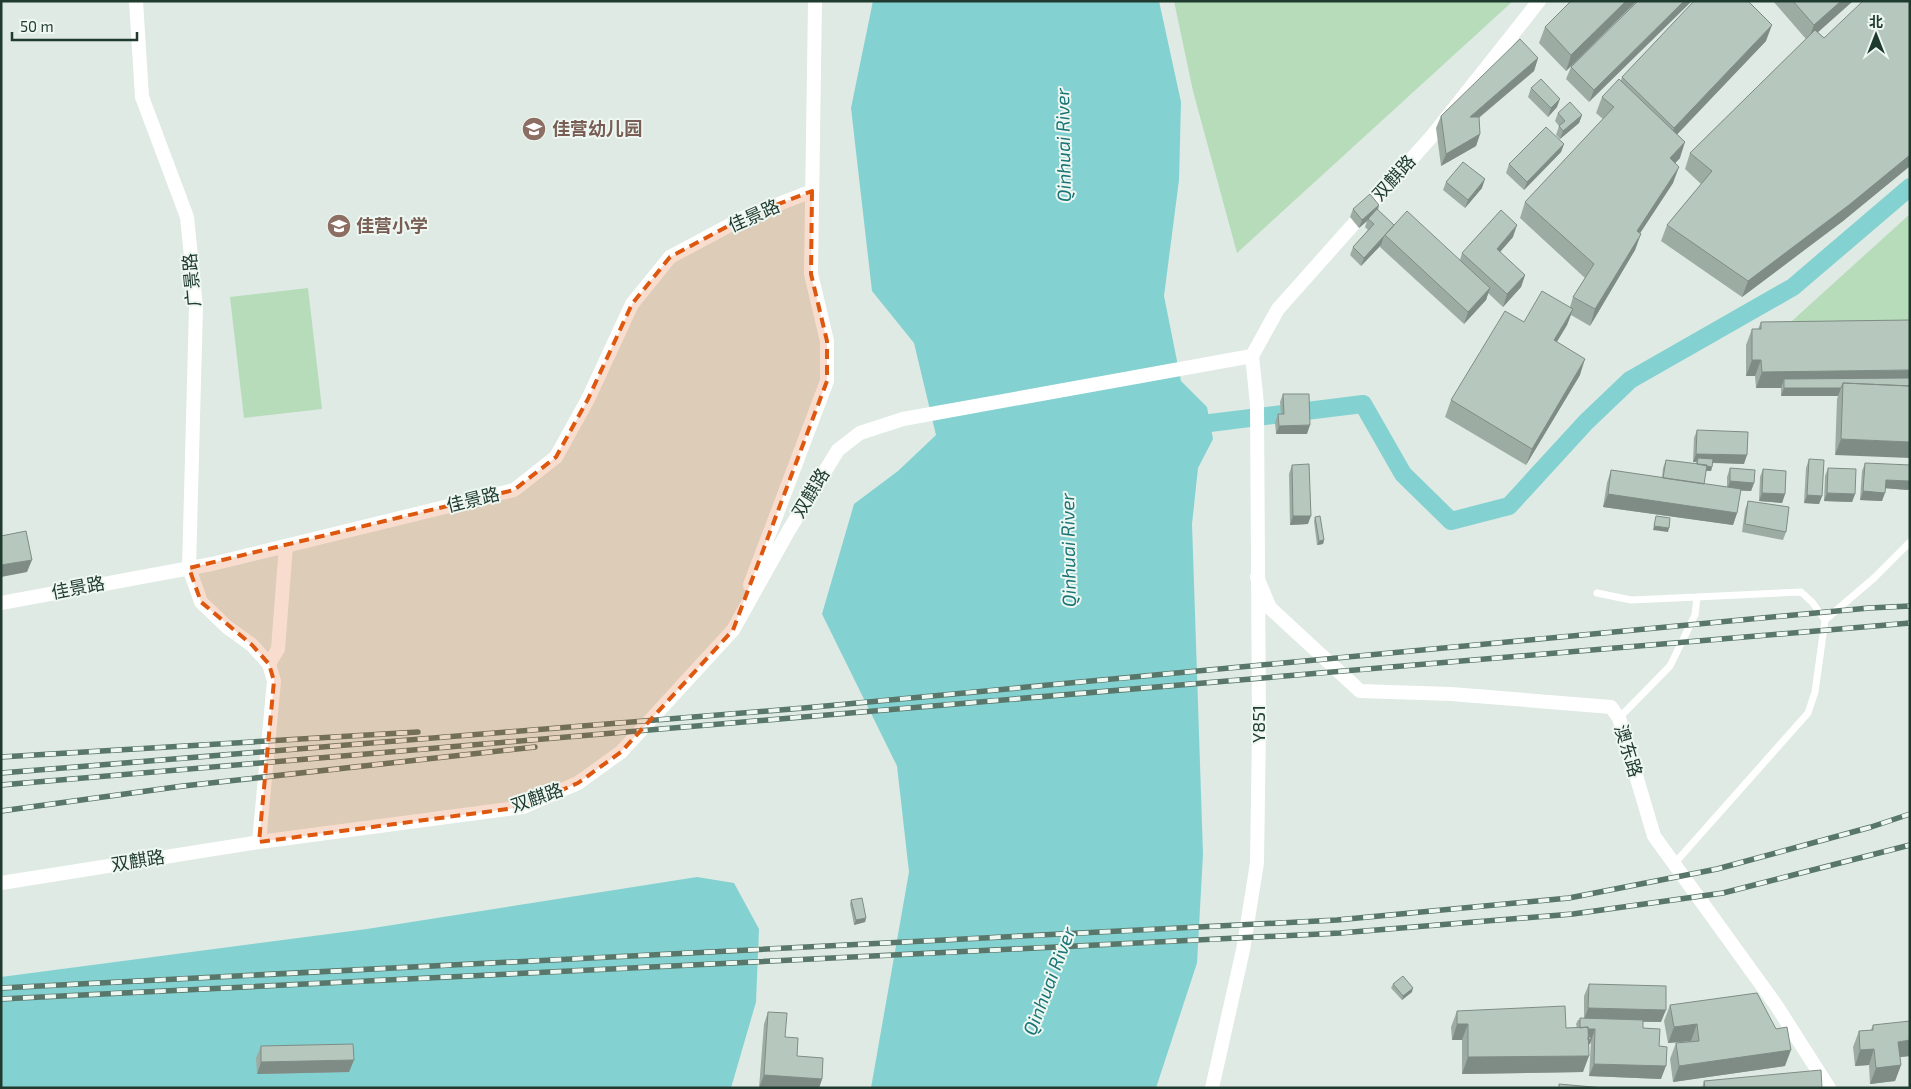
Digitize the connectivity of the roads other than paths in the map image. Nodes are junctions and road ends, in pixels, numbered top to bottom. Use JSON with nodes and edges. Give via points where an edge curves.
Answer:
{"nodes":[{"id":1,"x":136,"y":1,"type":"edge"},
{"id":2,"x":815,"y":1,"type":"edge"},
{"id":3,"x":1539,"y":1,"type":"edge"},
{"id":4,"x":812,"y":192,"type":"junction"},
{"id":5,"x":1252,"y":356,"type":"junction"},
{"id":6,"x":1910,"y":542,"type":"edge"},
{"id":7,"x":286,"y":546,"type":"junction"},
{"id":8,"x":189,"y":568,"type":"junction"},
{"id":9,"x":1257,"y":577,"type":"junction"},
{"id":10,"x":1597,"y":593,"type":"dead end"},
{"id":11,"x":1697,"y":597,"type":"junction"},
{"id":12,"x":1,"y":603,"type":"edge"},
{"id":13,"x":1825,"y":620,"type":"junction"},
{"id":14,"x":733,"y":630,"type":"junction"},
{"id":15,"x":269,"y":664,"type":"junction"},
{"id":16,"x":1619,"y":718,"type":"junction"},
{"id":17,"x":259,"y":842,"type":"junction"},
{"id":18,"x":1674,"y":864,"type":"junction"},
{"id":19,"x":1,"y":883,"type":"edge"},
{"id":20,"x":1212,"y":1088,"type":"edge"},
{"id":21,"x":1829,"y":1088,"type":"edge"}],
"edges":[{"from":1,"to":8,"type":"street","name":"广景路","via":[[142,97],[187,217],[196,307]]},
{"from":2,"to":4,"type":"street"},
{"from":3,"to":5,"type":"street","name":"双麒路","via":[[1432,136],[1278,309]]},
{"from":4,"to":7,"type":"street","name":"佳景路","via":[[745,217],[670,257],[632,304],[588,399],[556,458],[514,490]]},
{"from":4,"to":14,"type":"street","via":[[811,274],[828,342],[827,381]]},
{"from":5,"to":9,"type":"street","name":"Y851","via":[[1257,404]]},
{"from":5,"to":14,"type":"street","name":"双麒路","via":[[903,419],[860,433],[838,450]]},
{"from":6,"to":13,"type":"lane"},
{"from":7,"to":8,"type":"street","name":"佳景路"},
{"from":7,"to":15,"type":"street","via":[[278,648]]},
{"from":8,"to":12,"type":"street","name":"佳景路"},
{"from":8,"to":15,"type":"street","via":[[201,602],[252,645]]},
{"from":9,"to":16,"type":"street","name":"澳东路","via":[[1270,608],[1360,691],[1611,707]]},
{"from":9,"to":20,"type":"street","name":"Y851","via":[[1257,863],[1243,950]]},
{"from":10,"to":11,"type":"lane","via":[[1631,600]]},
{"from":11,"to":13,"type":"lane","via":[[1801,592]]},
{"from":11,"to":16,"type":"lane","via":[[1694,616],[1670,666]]},
{"from":13,"to":18,"type":"lane","via":[[1815,692],[1808,713]]},
{"from":14,"to":17,"type":"street","name":"双麒路","via":[[621,752],[578,784],[523,807]]},
{"from":15,"to":17,"type":"street","via":[[274,681]]},
{"from":16,"to":18,"type":"street","name":"澳东路","via":[[1654,836]]},
{"from":17,"to":19,"type":"street","name":"双麒路"},
{"from":18,"to":21,"type":"street","name":"澳东路","via":[[1776,1006]]}]}
